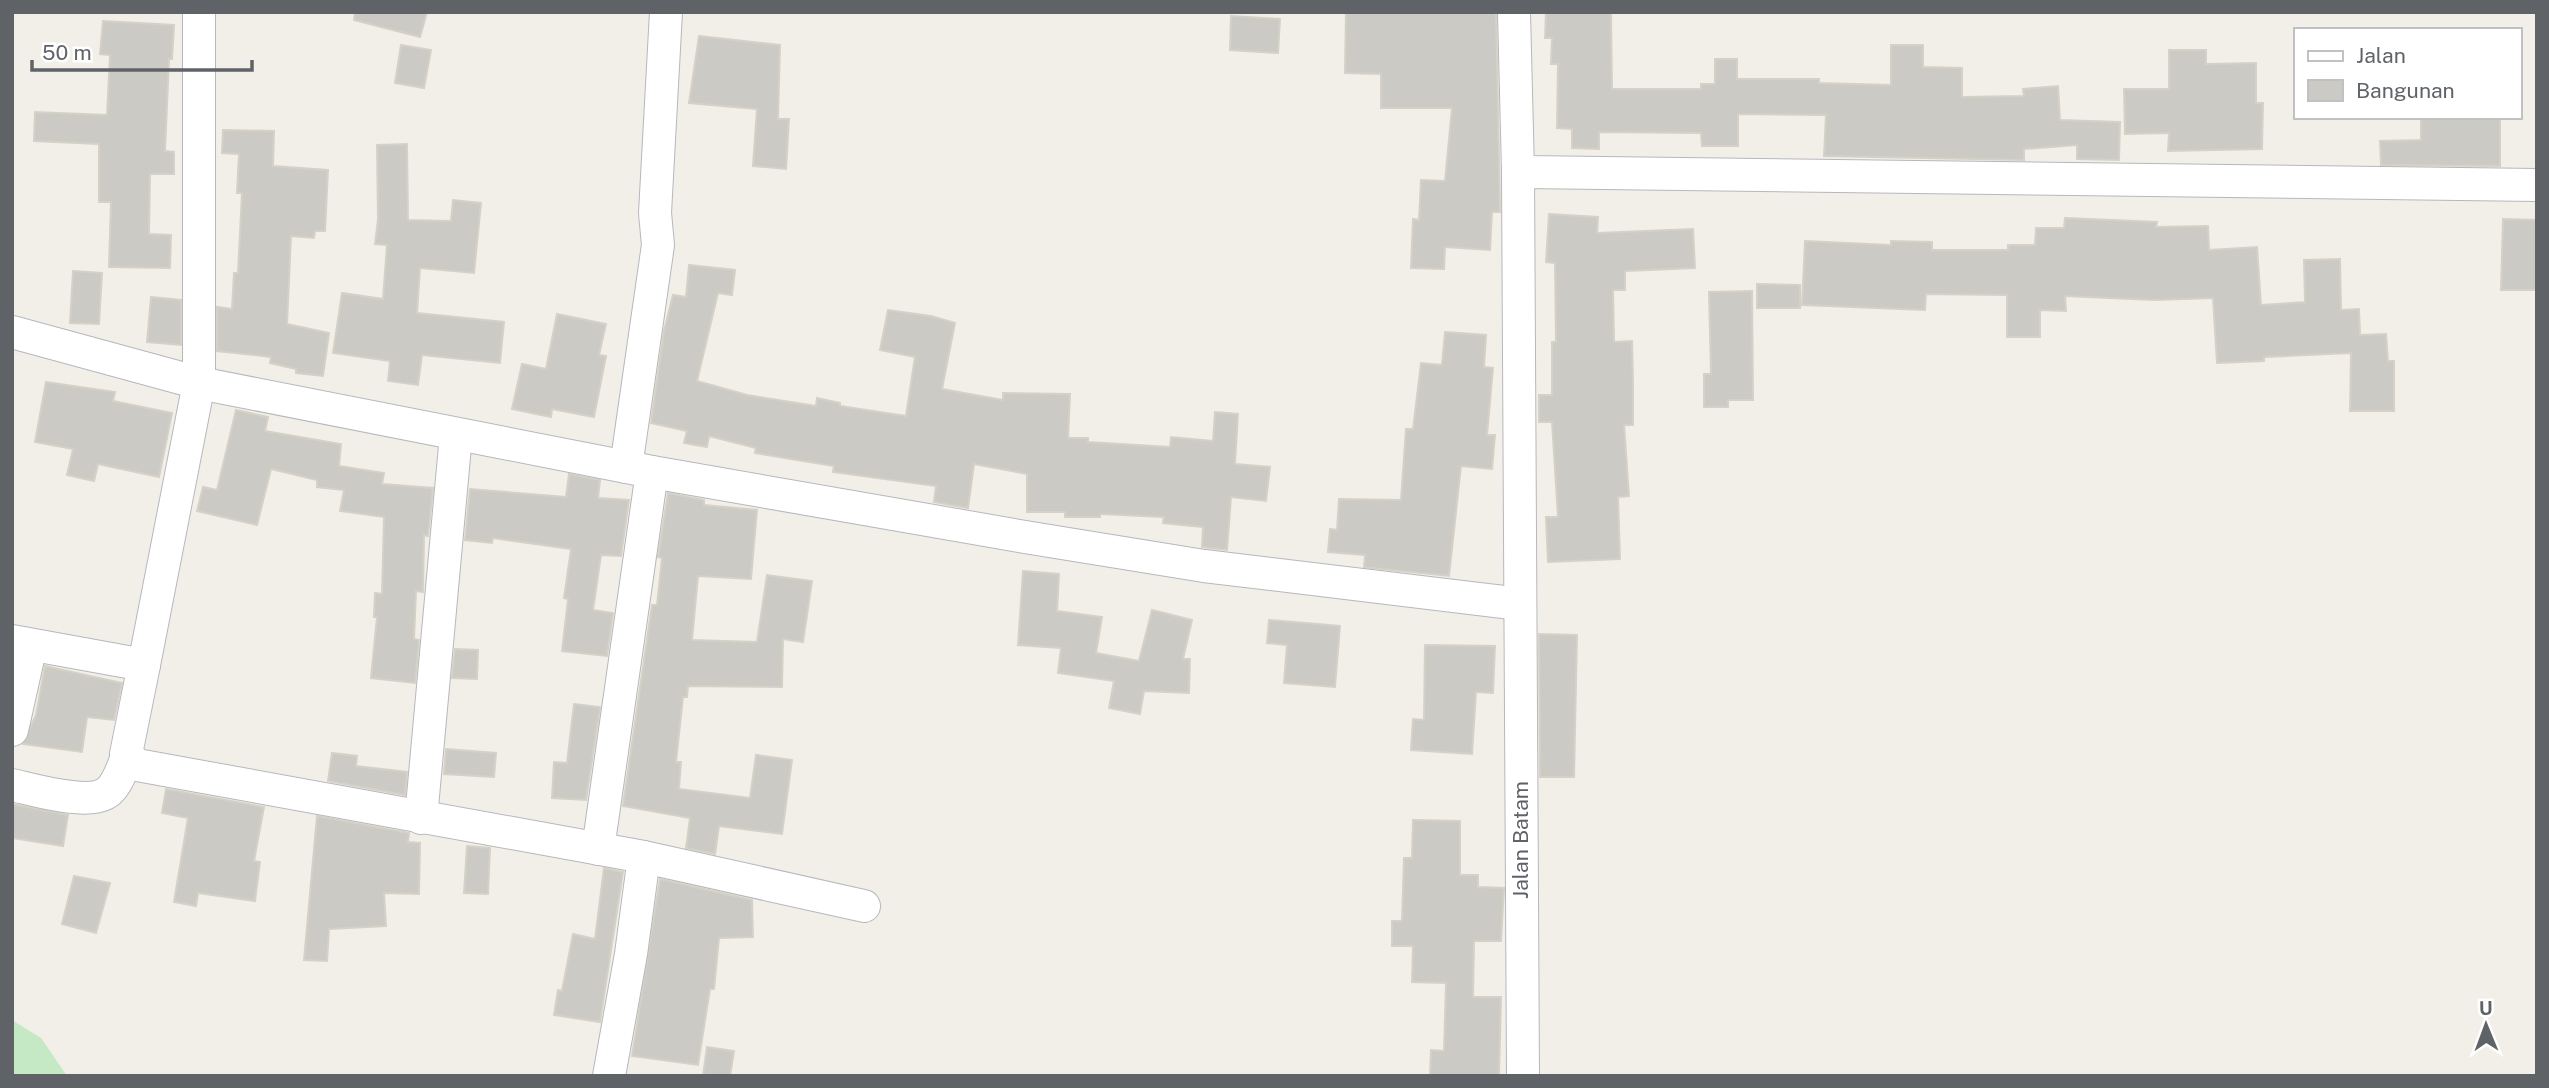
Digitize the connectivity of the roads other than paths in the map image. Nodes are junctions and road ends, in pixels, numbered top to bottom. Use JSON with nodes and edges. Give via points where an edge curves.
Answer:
{"nodes":[{"id":1,"x":199,"y":12,"type":"edge"},
{"id":2,"x":666,"y":12,"type":"edge"},
{"id":3,"x":1514,"y":12,"type":"edge"},
{"id":4,"x":1518,"y":172,"type":"junction"},
{"id":5,"x":2537,"y":185,"type":"edge"},
{"id":6,"x":12,"y":332,"type":"edge"},
{"id":7,"x":198,"y":383,"type":"junction"},
{"id":8,"x":456,"y":435,"type":"junction"},
{"id":9,"x":639,"y":470,"type":"junction"},
{"id":10,"x":1520,"y":604,"type":"junction"},
{"id":11,"x":21,"y":643,"type":"edge"},
{"id":12,"x":144,"y":665,"type":"junction"},
{"id":13,"x":12,"y":730,"type":"edge"},
{"id":14,"x":127,"y":757,"type":"junction"},
{"id":15,"x":12,"y":785,"type":"edge"},
{"id":16,"x":421,"y":818,"type":"junction"},
{"id":17,"x":598,"y":849,"type":"junction"},
{"id":18,"x":644,"y":858,"type":"junction"},
{"id":19,"x":864,"y":906,"type":"dead end"},
{"id":20,"x":609,"y":1073,"type":"edge"},
{"id":21,"x":1523,"y":1076,"type":"edge"}],
"edges":[{"from":1,"to":7,"type":"street"},
{"from":2,"to":9,"type":"street","via":[[655,213],[658,245]]},
{"from":3,"to":4,"type":"street","name":"Jalan Batam"},
{"from":4,"to":5,"type":"street"},
{"from":4,"to":10,"type":"street","name":"Jalan Batam"},
{"from":6,"to":7,"type":"street"},
{"from":7,"to":8,"type":"street"},
{"from":7,"to":12,"type":"street"},
{"from":8,"to":9,"type":"street"},
{"from":8,"to":16,"type":"street"},
{"from":9,"to":10,"type":"street","via":[[1204,566]]},
{"from":9,"to":17,"type":"street"},
{"from":10,"to":21,"type":"street","name":"Jalan Batam"},
{"from":11,"to":12,"type":"street"},
{"from":11,"to":13,"type":"street"},
{"from":12,"to":14,"type":"street"},
{"from":14,"to":15,"type":"street","via":[[113,786],[100,796],[71,796]]},
{"from":14,"to":16,"type":"street","via":[[149,768]]},
{"from":16,"to":17,"type":"street"},
{"from":17,"to":18,"type":"street"},
{"from":18,"to":19,"type":"street"},
{"from":18,"to":20,"type":"street"}]}
